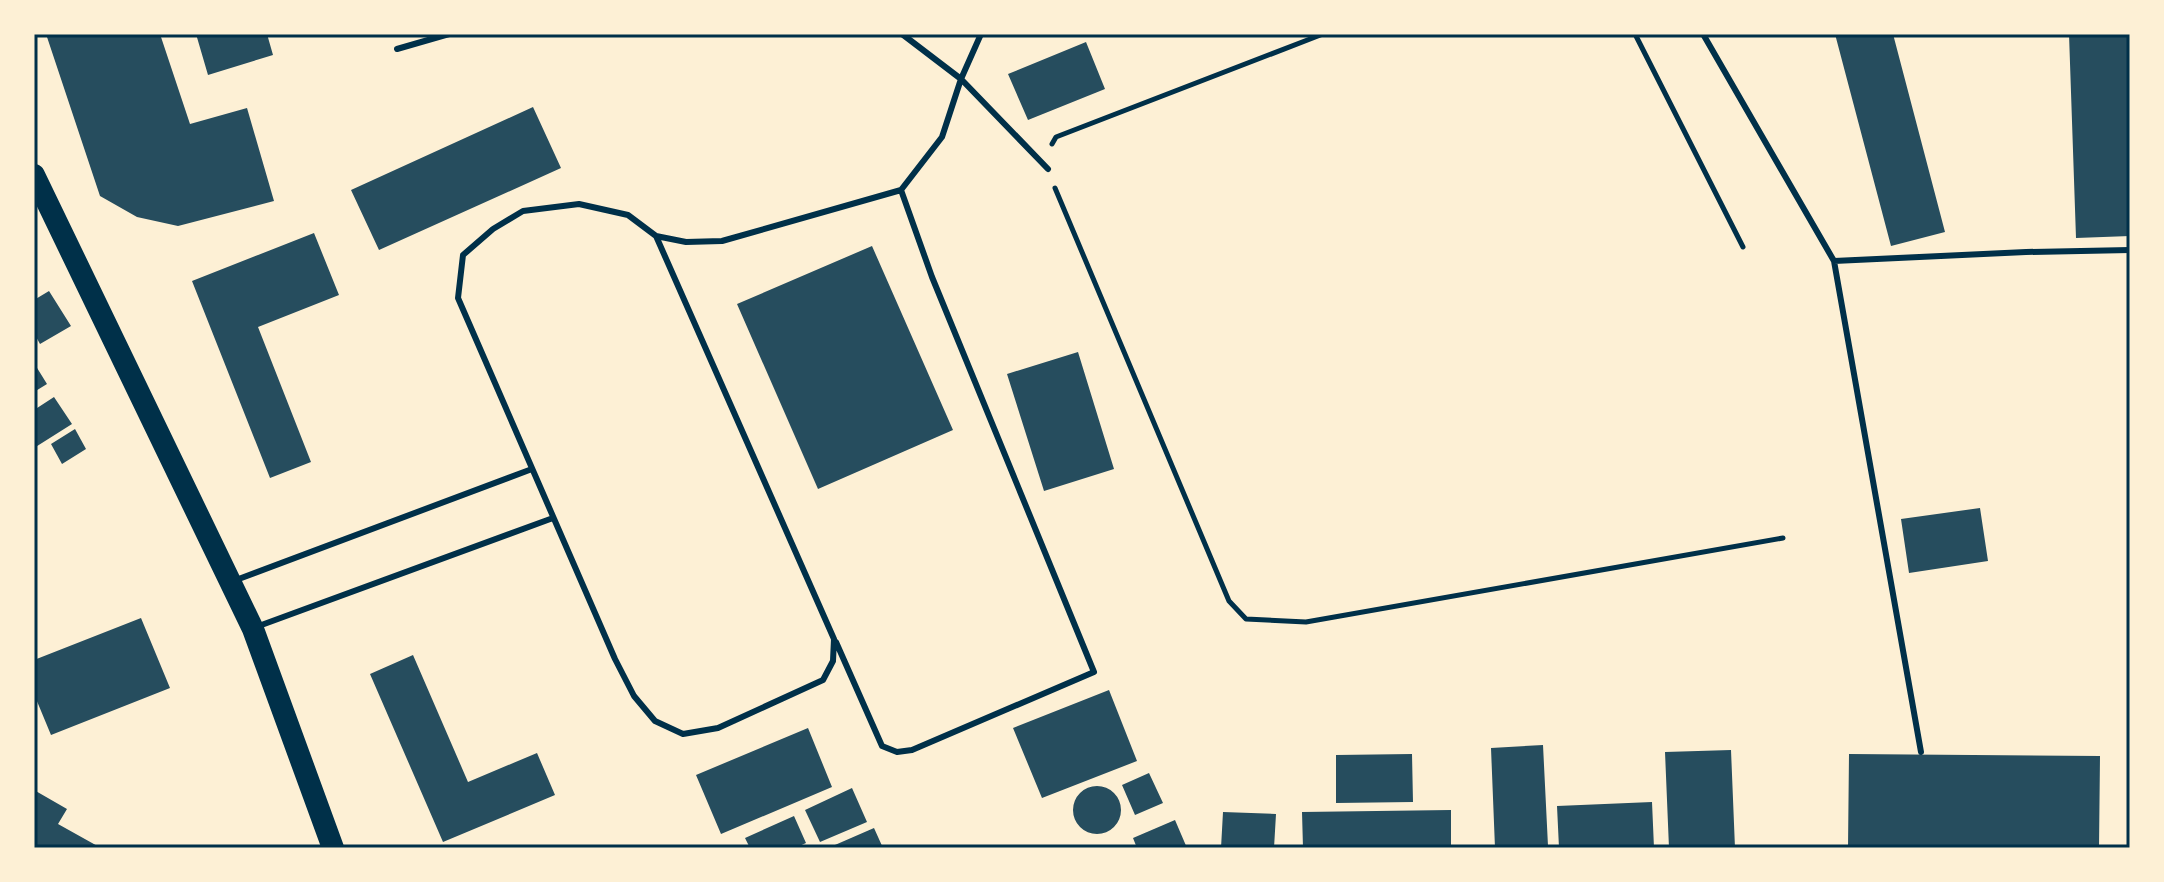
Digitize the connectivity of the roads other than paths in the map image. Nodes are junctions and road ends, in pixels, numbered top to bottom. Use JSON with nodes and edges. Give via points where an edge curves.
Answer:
{"nodes":[{"id":1,"x":449,"y":34,"type":"edge"},
{"id":2,"x":902,"y":34,"type":"edge"},
{"id":3,"x":981,"y":34,"type":"edge"},
{"id":4,"x":1703,"y":34,"type":"edge"},
{"id":5,"x":397,"y":49,"type":"dead end"},
{"id":6,"x":961,"y":79,"type":"junction"},
{"id":7,"x":1048,"y":169,"type":"road end"},
{"id":8,"x":34,"y":175,"type":"edge"},
{"id":9,"x":901,"y":190,"type":"junction"},
{"id":10,"x":656,"y":236,"type":"junction"},
{"id":11,"x":2130,"y":250,"type":"edge"},
{"id":12,"x":1834,"y":261,"type":"junction"},
{"id":13,"x":532,"y":469,"type":"junction"},
{"id":14,"x":553,"y":518,"type":"junction"},
{"id":15,"x":231,"y":582,"type":"junction"},
{"id":16,"x":253,"y":629,"type":"junction"},
{"id":17,"x":834,"y":639,"type":"junction"},
{"id":18,"x":1921,"y":752,"type":"dead end"},
{"id":19,"x":333,"y":848,"type":"edge"}],
"edges":[{"from":1,"to":5,"type":"lane"},
{"from":2,"to":6,"type":"lane"},
{"from":3,"to":6,"type":"lane"},
{"from":4,"to":12,"type":"lane"},
{"from":6,"to":7,"type":"lane"},
{"from":6,"to":9,"type":"lane","via":[[942,137]]},
{"from":8,"to":15,"type":"highway"},
{"from":9,"to":10,"type":"lane","via":[[722,241]]},
{"from":9,"to":17,"type":"lane","via":[[1094,672],[897,752],[882,746]]},
{"from":10,"to":13,"type":"lane","via":[[628,215],[579,204],[523,211],[463,255],[458,298]]},
{"from":10,"to":17,"type":"lane"},
{"from":11,"to":12,"type":"lane"},
{"from":12,"to":18,"type":"lane"},
{"from":13,"to":14,"type":"lane"},
{"from":13,"to":15,"type":"lane"},
{"from":14,"to":16,"type":"lane"},
{"from":14,"to":17,"type":"lane","via":[[634,696],[655,721],[683,734],[718,728],[823,680],[833,661]]},
{"from":15,"to":16,"type":"highway"},
{"from":16,"to":19,"type":"highway"}]}
